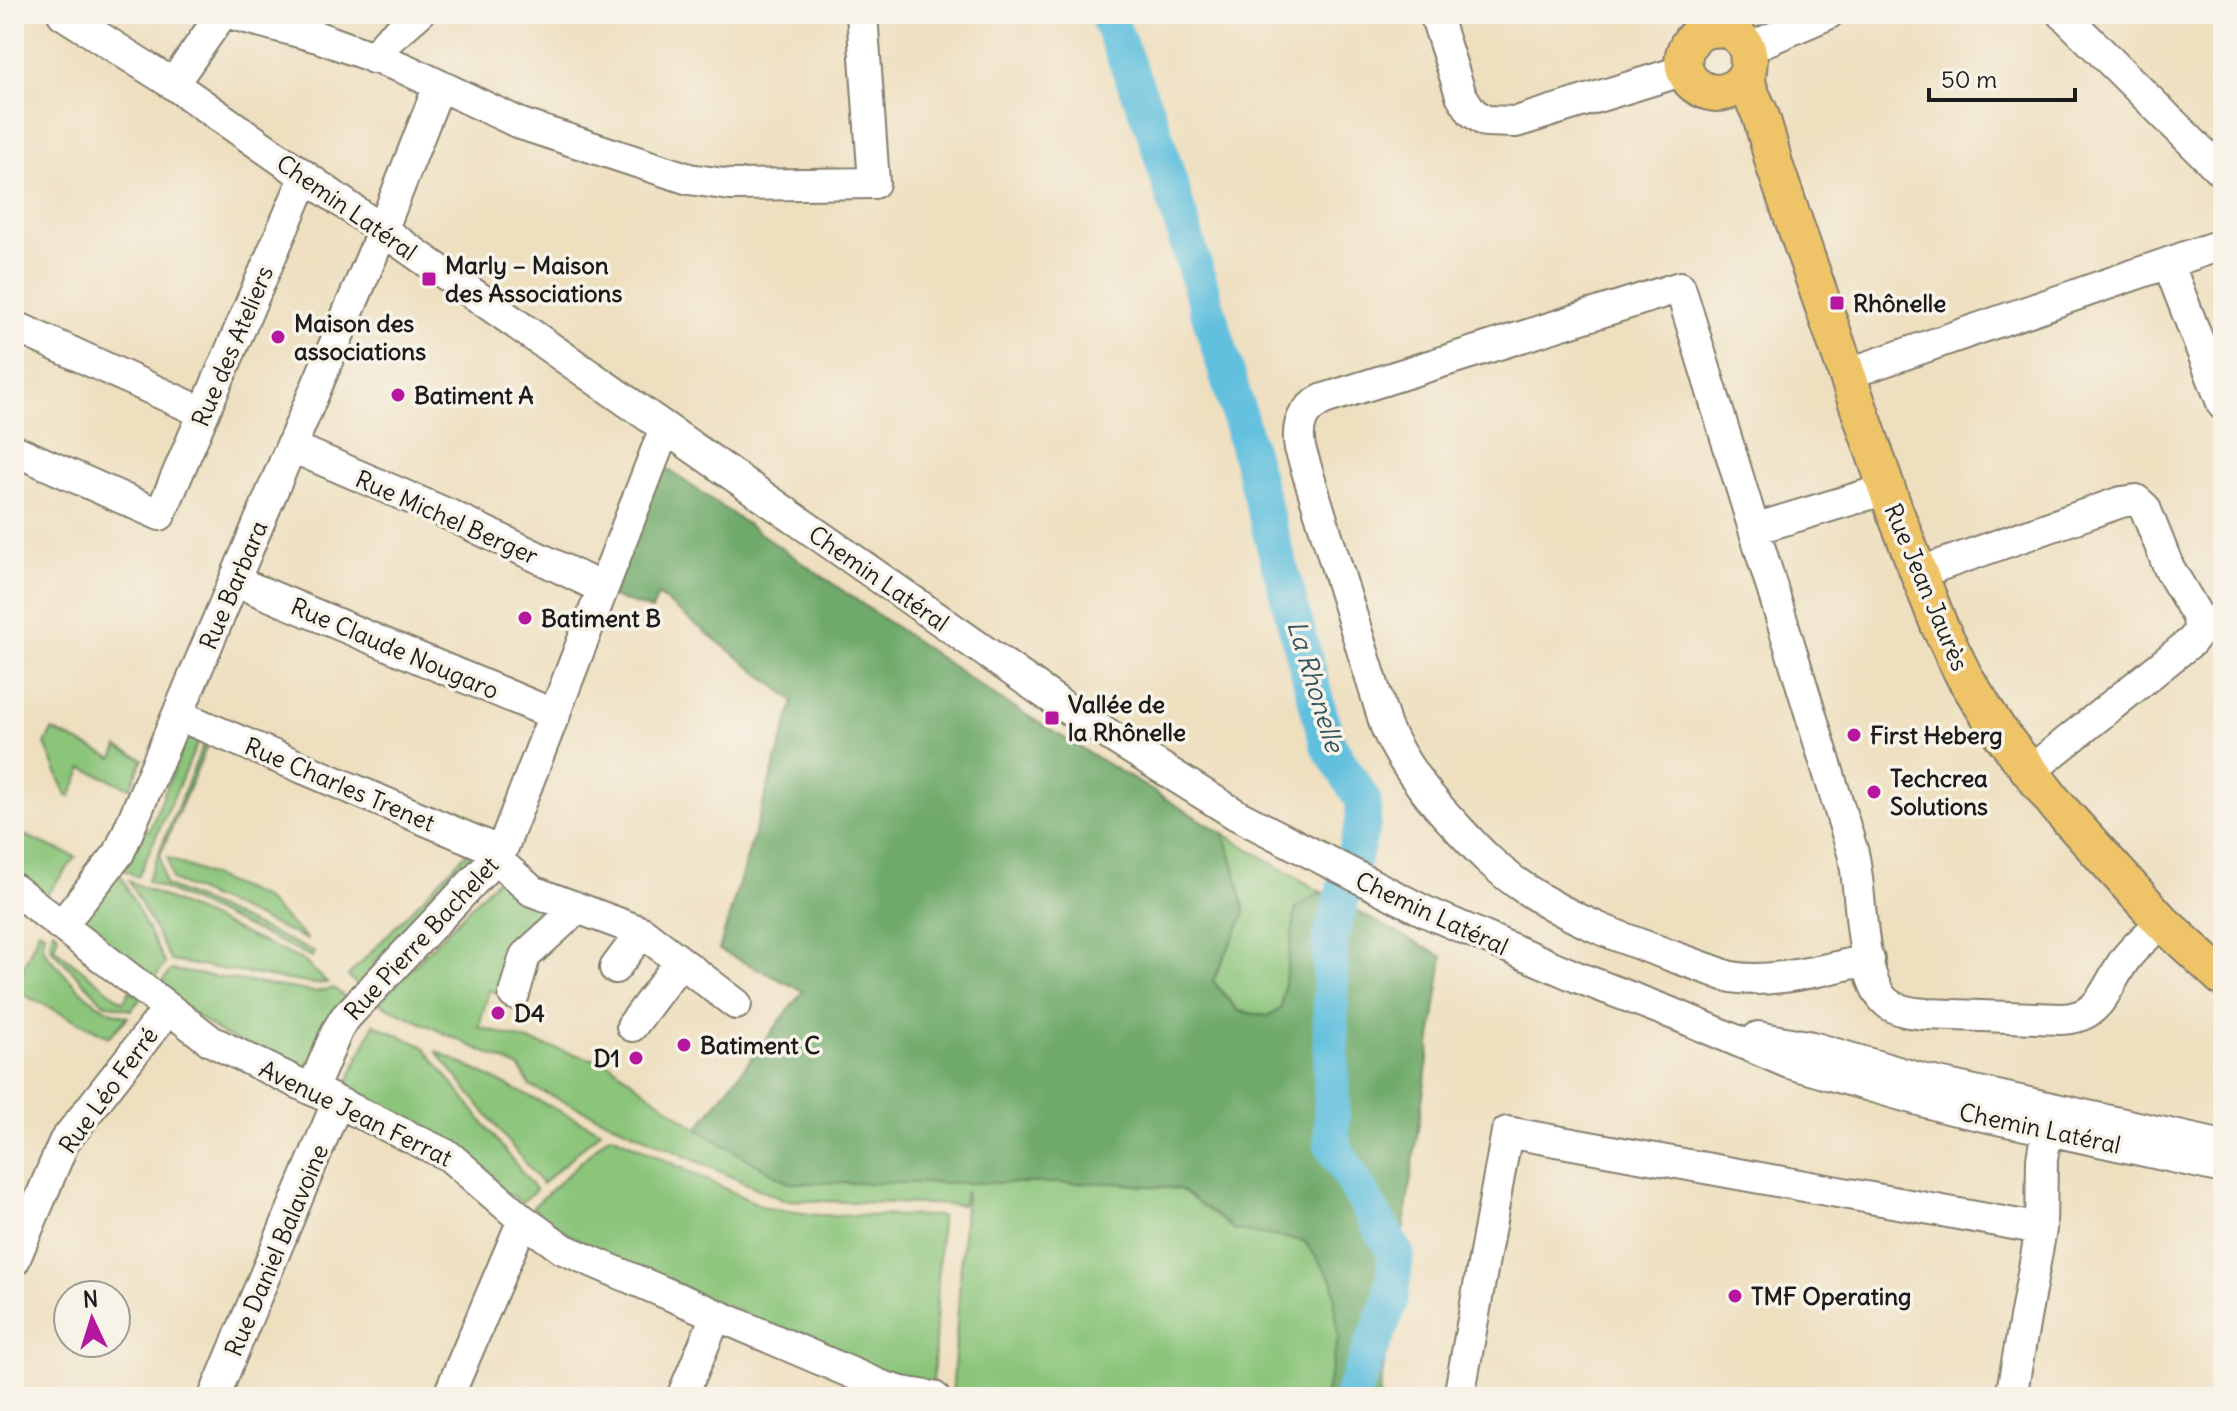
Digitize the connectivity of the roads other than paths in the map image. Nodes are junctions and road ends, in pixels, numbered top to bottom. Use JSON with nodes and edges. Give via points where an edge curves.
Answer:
{"nodes":[{"id":1,"x":63,"y":14,"type":"edge"},
{"id":2,"x":96,"y":14,"type":"edge"},
{"id":3,"x":222,"y":14,"type":"edge"},
{"id":4,"x":232,"y":14,"type":"edge"},
{"id":5,"x":418,"y":14,"type":"edge"},
{"id":6,"x":862,"y":14,"type":"edge"},
{"id":7,"x":1435,"y":14,"type":"edge"},
{"id":8,"x":1828,"y":14,"type":"edge"},
{"id":9,"x":2063,"y":14,"type":"edge"},
{"id":10,"x":1716,"y":48,"type":"edge"},
{"id":11,"x":128,"y":53,"type":"junction"},
{"id":12,"x":373,"y":58,"type":"junction"},
{"id":13,"x":173,"y":84,"type":"junction"},
{"id":14,"x":439,"y":86,"type":"junction"},
{"id":15,"x":2223,"y":173,"type":"edge"},
{"id":16,"x":305,"y":177,"type":"junction"},
{"id":17,"x":383,"y":231,"type":"junction"},
{"id":18,"x":2223,"y":244,"type":"edge"},
{"id":19,"x":2168,"y":263,"type":"junction"},
{"id":20,"x":14,"y":326,"type":"edge"},
{"id":21,"x":1847,"y":374,"type":"junction"},
{"id":22,"x":2223,"y":405,"type":"edge"},
{"id":23,"x":204,"y":413,"type":"junction"},
{"id":24,"x":665,"y":428,"type":"junction"},
{"id":25,"x":292,"y":447,"type":"junction"},
{"id":26,"x":14,"y":450,"type":"edge"},
{"id":27,"x":1887,"y":489,"type":"junction"},
{"id":28,"x":1754,"y":529,"type":"junction"},
{"id":29,"x":1918,"y":573,"type":"junction"},
{"id":30,"x":235,"y":581,"type":"junction"},
{"id":31,"x":602,"y":588,"type":"junction"},
{"id":32,"x":178,"y":715,"type":"junction"},
{"id":33,"x":555,"y":715,"type":"junction"},
{"id":34,"x":2029,"y":772,"type":"junction"},
{"id":35,"x":498,"y":856,"type":"junction"},
{"id":36,"x":14,"y":889,"type":"edge"},
{"id":37,"x":573,"y":906,"type":"junction"},
{"id":38,"x":2162,"y":922,"type":"junction"},
{"id":39,"x":61,"y":926,"type":"junction"},
{"id":40,"x":642,"y":932,"type":"junction"},
{"id":41,"x":1869,"y":960,"type":"junction"},
{"id":42,"x":680,"y":962,"type":"junction"},
{"id":43,"x":615,"y":968,"type":"dead end"},
{"id":44,"x":2223,"y":978,"type":"edge"},
{"id":45,"x":514,"y":994,"type":"dead end"},
{"id":46,"x":736,"y":1004,"type":"dead end"},
{"id":47,"x":168,"y":1009,"type":"junction"},
{"id":48,"x":632,"y":1026,"type":"dead end"},
{"id":49,"x":325,"y":1096,"type":"junction"},
{"id":50,"x":2048,"y":1119,"type":"junction"},
{"id":51,"x":2223,"y":1146,"type":"edge"},
{"id":52,"x":2223,"y":1168,"type":"edge"},
{"id":53,"x":523,"y":1220,"type":"junction"},
{"id":54,"x":2041,"y":1229,"type":"junction"},
{"id":55,"x":14,"y":1261,"type":"edge"},
{"id":56,"x":716,"y":1316,"type":"junction"},
{"id":57,"x":214,"y":1397,"type":"edge"},
{"id":58,"x":448,"y":1397,"type":"edge"},
{"id":59,"x":682,"y":1397,"type":"edge"},
{"id":60,"x":934,"y":1397,"type":"edge"},
{"id":61,"x":1459,"y":1397,"type":"edge"},
{"id":62,"x":2011,"y":1397,"type":"edge"}],
"edges":[{"from":1,"to":11,"type":"street","name":"Chemin Latéral"},
{"from":2,"to":11,"type":"street","name":"Chemin Latéral"},
{"from":3,"to":13,"type":"street"},
{"from":4,"to":12,"type":"street"},
{"from":5,"to":12,"type":"street"},
{"from":6,"to":14,"type":"street","via":[[874,183],[731,185],[689,179],[521,124]]},
{"from":7,"to":10,"type":"street","via":[[1461,95],[1485,121],[1516,122]]},
{"from":8,"to":10,"type":"street"},
{"from":9,"to":15,"type":"street"},
{"from":10,"to":21,"type":"main road","name":"Rue Jean Jaurès","via":[[1775,167]]},
{"from":11,"to":13,"type":"street","name":"Chemin Latéral"},
{"from":12,"to":14,"type":"street"},
{"from":13,"to":16,"type":"street","name":"Chemin Latéral"},
{"from":14,"to":17,"type":"street","name":"Rue Barbara"},
{"from":16,"to":17,"type":"street","name":"Chemin Latéral"},
{"from":16,"to":23,"type":"street","name":"Rue des Ateliers"},
{"from":17,"to":24,"type":"street","name":"Chemin Latéral"},
{"from":17,"to":25,"type":"street","name":"Rue Barbara"},
{"from":18,"to":19,"type":"street"},
{"from":19,"to":21,"type":"street"},
{"from":19,"to":22,"type":"street"},
{"from":20,"to":23,"type":"street"},
{"from":21,"to":27,"type":"main road","name":"Rue Jean Jaurès"},
{"from":23,"to":26,"type":"street","name":"Rue des Ateliers","via":[[160,515]]},
{"from":24,"to":31,"type":"street","name":"Rue Pierre Bachelet"},
{"from":24,"to":50,"type":"street","name":"Chemin Latéral","via":[[1063,706],[1227,809],[1388,893],[1493,943],[1679,1016],[1812,1047]]},
{"from":25,"to":30,"type":"street","name":"Rue Barbara"},
{"from":25,"to":31,"type":"street","name":"Rue Michel Berger"},
{"from":27,"to":28,"type":"street"},
{"from":27,"to":29,"type":"main road","name":"Rue Jean Jaurès"},
{"from":28,"to":41,"type":"street","via":[[1853,853]]},
{"from":28,"to":41,"type":"street","via":[[1680,287],[1324,399],[1305,412],[1299,425],[1300,448],[1386,727],[1415,779],[1487,859],[1561,911],[1727,976],[1765,979]]},
{"from":29,"to":34,"type":"main road","name":"Rue Jean Jaurès","via":[[1960,668]]},
{"from":29,"to":34,"type":"street","via":[[2121,502],[2136,500],[2145,508],[2169,568],[2198,617],[2199,631]]},
{"from":30,"to":32,"type":"street","name":"Rue Barbara"},
{"from":30,"to":33,"type":"street","name":"Rue Claude Nougaro"},
{"from":31,"to":33,"type":"street","name":"Rue Pierre Bachelet"},
{"from":32,"to":35,"type":"street","name":"Rue Charles Trenet"},
{"from":32,"to":39,"type":"street","name":"Rue Barbara","via":[[119,853]]},
{"from":33,"to":35,"type":"street","name":"Rue Pierre Bachelet"},
{"from":34,"to":38,"type":"main road","name":"Rue Jean Jaurès"},
{"from":35,"to":37,"type":"street","name":"Rue Charles Trenet","via":[[532,891]]},
{"from":35,"to":49,"type":"street","name":"Rue Pierre Bachelet","via":[[345,1018],[337,1031]]},
{"from":36,"to":39,"type":"street","name":"Avenue Jean Ferrat"},
{"from":37,"to":40,"type":"street","name":"Rue Charles Trenet"},
{"from":37,"to":45,"type":"street","via":[[569,916],[525,956]]},
{"from":38,"to":41,"type":"street","via":[[2129,955],[2093,1010],[2071,1019],[1905,1011],[1884,1000]]},
{"from":38,"to":44,"type":"main road","name":"Rue Jean Jaurès"},
{"from":39,"to":47,"type":"street","name":"Avenue Jean Ferrat"},
{"from":40,"to":42,"type":"street","name":"Rue Charles Trenet"},
{"from":40,"to":43,"type":"street"},
{"from":42,"to":46,"type":"street","name":"Rue Charles Trenet"},
{"from":42,"to":48,"type":"street"},
{"from":47,"to":49,"type":"street","name":"Avenue Jean Ferrat","via":[[221,1047]]},
{"from":47,"to":55,"type":"street","name":"Rue Léo Ferré","via":[[64,1142]]},
{"from":49,"to":53,"type":"street","name":"Avenue Jean Ferrat","via":[[449,1156]]},
{"from":49,"to":57,"type":"street","name":"Rue Daniel Balavoine"},
{"from":50,"to":51,"type":"street","name":"Chemin Latéral"},
{"from":50,"to":52,"type":"street","name":"Chemin Latéral"},
{"from":50,"to":54,"type":"street"},
{"from":53,"to":56,"type":"street","name":"Avenue Jean Ferrat","via":[[572,1253]]},
{"from":53,"to":58,"type":"street"},
{"from":54,"to":61,"type":"street","via":[[1507,1132]]},
{"from":54,"to":62,"type":"street"},
{"from":56,"to":59,"type":"street"},
{"from":56,"to":60,"type":"street","name":"Avenue Jean Ferrat","via":[[882,1386]]}]}
